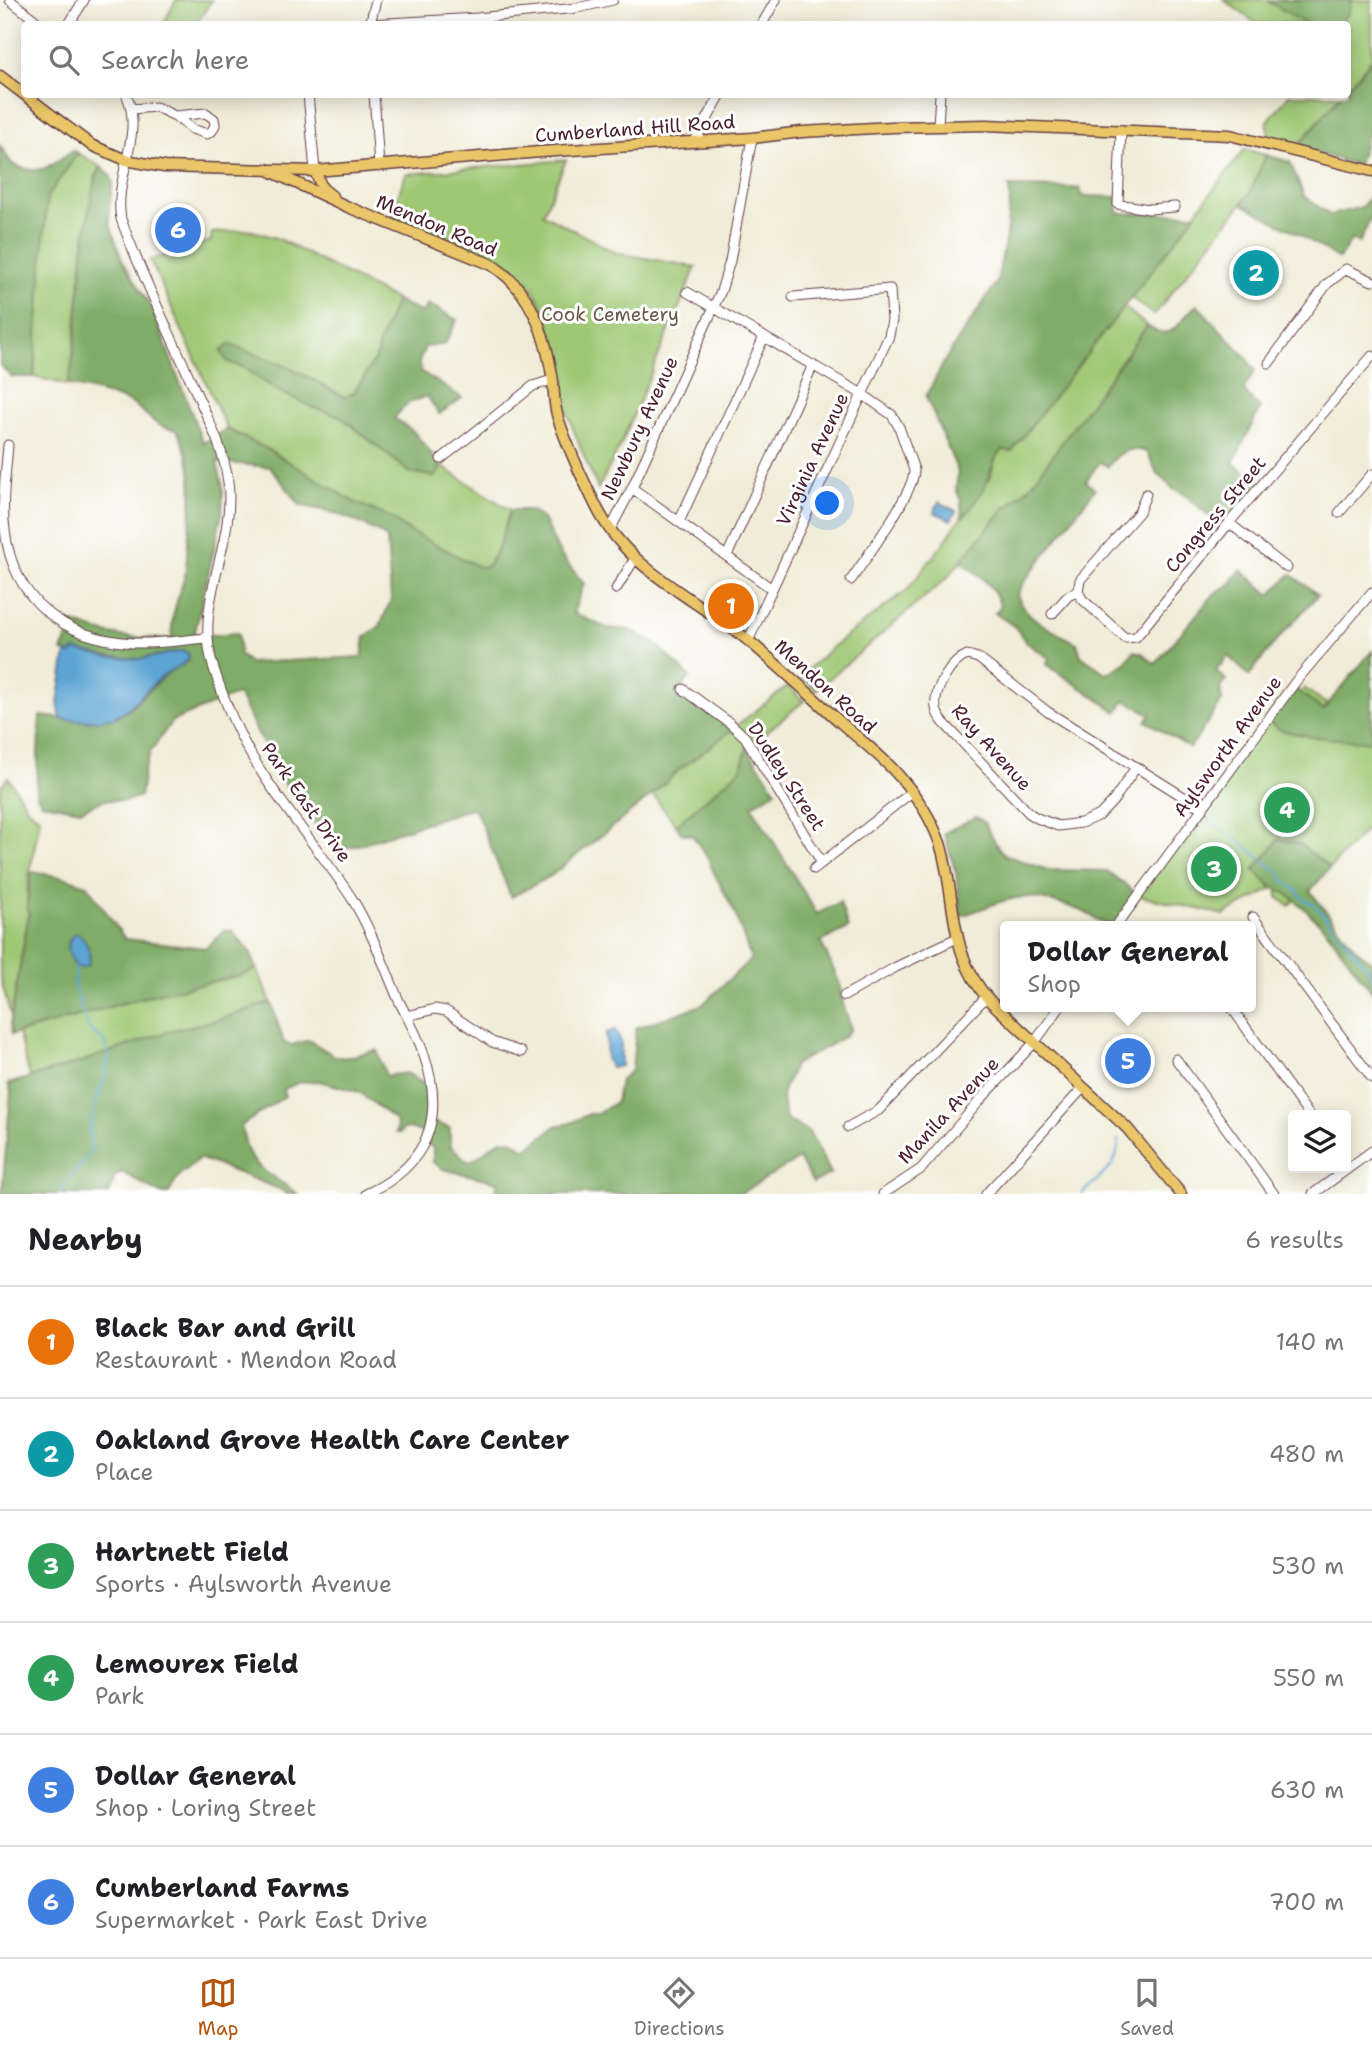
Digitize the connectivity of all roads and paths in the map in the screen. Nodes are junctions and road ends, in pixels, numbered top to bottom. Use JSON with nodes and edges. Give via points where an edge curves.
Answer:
{"nodes":[{"id":1,"x":10,"y":0,"type":"edge"},
{"id":2,"x":85,"y":0,"type":"edge"},
{"id":3,"x":376,"y":0,"type":"edge"},
{"id":4,"x":613,"y":0,"type":"edge"},
{"id":5,"x":776,"y":0,"type":"edge"},
{"id":6,"x":36,"y":21,"type":"edge"},
{"id":7,"x":71,"y":21,"type":"edge"},
{"id":8,"x":371,"y":21,"type":"edge"},
{"id":9,"x":424,"y":21,"type":"edge"},
{"id":10,"x":764,"y":21,"type":"edge"},
{"id":11,"x":0,"y":76,"type":"edge"},
{"id":12,"x":21,"y":92,"type":"edge"},
{"id":13,"x":29,"y":98,"type":"edge"},
{"id":14,"x":127,"y":98,"type":"edge"},
{"id":15,"x":307,"y":98,"type":"edge"},
{"id":16,"x":373,"y":98,"type":"edge"},
{"id":17,"x":719,"y":98,"type":"edge"},
{"id":18,"x":940,"y":98,"type":"edge"},
{"id":19,"x":131,"y":109,"type":"junction"},
{"id":20,"x":175,"y":116,"type":"dead end"},
{"id":21,"x":938,"y":125,"type":"junction"},
{"id":22,"x":1121,"y":130,"type":"junction"},
{"id":23,"x":752,"y":138,"type":"junction"},
{"id":24,"x":695,"y":141,"type":"junction"},
{"id":25,"x":126,"y":160,"type":"junction"},
{"id":26,"x":379,"y":166,"type":"junction"},
{"id":27,"x":313,"y":167,"type":"junction"},
{"id":28,"x":266,"y":169,"type":"junction"},
{"id":29,"x":1372,"y":171,"type":"edge"},
{"id":30,"x":317,"y":193,"type":"junction"},
{"id":31,"x":348,"y":207,"type":"junction"},
{"id":32,"x":1175,"y":207,"type":"dead end"},
{"id":33,"x":1372,"y":281,"type":"edge"},
{"id":34,"x":687,"y":292,"type":"dead end"},
{"id":35,"x":793,"y":297,"type":"dead end"},
{"id":36,"x":714,"y":308,"type":"junction"},
{"id":37,"x":764,"y":337,"type":"junction"},
{"id":38,"x":1372,"y":358,"type":"edge"},
{"id":39,"x":1269,"y":363,"type":"dead end"},
{"id":40,"x":813,"y":365,"type":"junction"},
{"id":41,"x":552,"y":380,"type":"junction"},
{"id":42,"x":862,"y":394,"type":"junction"},
{"id":43,"x":8,"y":445,"type":"dead end"},
{"id":44,"x":441,"y":459,"type":"dead end"},
{"id":45,"x":1372,"y":474,"type":"edge"},
{"id":46,"x":632,"y":488,"type":"junction"},
{"id":47,"x":1146,"y":494,"type":"dead end"},
{"id":48,"x":1339,"y":513,"type":"dead end"},
{"id":49,"x":679,"y":522,"type":"junction"},
{"id":50,"x":1229,"y":523,"type":"junction"},
{"id":51,"x":610,"y":530,"type":"junction"},
{"id":52,"x":726,"y":556,"type":"junction"},
{"id":53,"x":635,"y":559,"type":"junction"},
{"id":54,"x":1287,"y":568,"type":"dead end"},
{"id":55,"x":851,"y":580,"type":"dead end"},
{"id":56,"x":616,"y":589,"type":"dead end"},
{"id":57,"x":772,"y":589,"type":"junction"},
{"id":58,"x":1078,"y":591,"type":"junction"},
{"id":59,"x":1372,"y":592,"type":"edge"},
{"id":60,"x":1052,"y":614,"type":"dead end"},
{"id":61,"x":207,"y":638,"type":"junction"},
{"id":62,"x":748,"y":641,"type":"junction"},
{"id":63,"x":683,"y":689,"type":"dead end"},
{"id":64,"x":1136,"y":767,"type":"junction"},
{"id":65,"x":912,"y":792,"type":"junction"},
{"id":66,"x":1203,"y":809,"type":"junction"},
{"id":67,"x":1253,"y":917,"type":"dead end"},
{"id":68,"x":1120,"y":921,"type":"edge"},
{"id":69,"x":1256,"y":921,"type":"edge"},
{"id":70,"x":1256,"y":921,"type":"edge"},
{"id":71,"x":957,"y":938,"type":"junction"},
{"id":72,"x":844,"y":996,"type":"dead end"},
{"id":73,"x":986,"y":997,"type":"junction"},
{"id":74,"x":1000,"y":1010,"type":"edge"},
{"id":75,"x":1002,"y":1012,"type":"edge"},
{"id":76,"x":1056,"y":1012,"type":"edge"},
{"id":77,"x":1235,"y":1012,"type":"edge"},
{"id":78,"x":407,"y":1016,"type":"junction"},
{"id":79,"x":1034,"y":1043,"type":"junction"},
{"id":80,"x":521,"y":1052,"type":"dead end"},
{"id":81,"x":1176,"y":1059,"type":"dead end"},
{"id":82,"x":1372,"y":1078,"type":"edge"},
{"id":83,"x":1083,"y":1088,"type":"junction"},
{"id":84,"x":1305,"y":1110,"type":"edge"},
{"id":85,"x":848,"y":1127,"type":"dead end"},
{"id":86,"x":1372,"y":1151,"type":"edge"},
{"id":87,"x":1351,"y":1164,"type":"edge"},
{"id":88,"x":1339,"y":1173,"type":"edge"},
{"id":89,"x":371,"y":1193,"type":"edge"},
{"id":90,"x":883,"y":1194,"type":"edge"},
{"id":91,"x":986,"y":1194,"type":"edge"},
{"id":92,"x":1181,"y":1194,"type":"edge"},
{"id":93,"x":1273,"y":1194,"type":"edge"},
{"id":94,"x":1313,"y":1194,"type":"edge"}],
"edges":[{"from":1,"to":6,"type":"street"},
{"from":2,"to":7,"type":"street"},
{"from":3,"to":8,"type":"street"},
{"from":4,"to":9,"type":"street","via":[[577,8]]},
{"from":5,"to":10,"type":"street"},
{"from":11,"to":12,"type":"main road"},
{"from":13,"to":25,"type":"main road","via":[[90,145]]},
{"from":14,"to":19,"type":"street"},
{"from":15,"to":27,"type":"street"},
{"from":16,"to":26,"type":"street"},
{"from":17,"to":24,"type":"street"},
{"from":18,"to":21,"type":"street"},
{"from":19,"to":20,"type":"street","via":[[156,107]]},
{"from":19,"to":25,"type":"street","name":"Park East Drive"},
{"from":21,"to":22,"type":"main road","name":"Cumberland Hill Road"},
{"from":21,"to":23,"type":"main road","name":"Cumberland Hill Road"},
{"from":22,"to":29,"type":"main road","name":"Cumberland Hill Road","via":[[1230,135]]},
{"from":22,"to":32,"type":"street","via":[[1118,204]]},
{"from":23,"to":24,"type":"main road","name":"Cumberland Hill Road"},
{"from":23,"to":36,"type":"street","name":"Newbury Avenue","via":[[730,261]]},
{"from":24,"to":26,"type":"main road","name":"Cumberland Hill Road"},
{"from":25,"to":28,"type":"main road","via":[[164,167]]},
{"from":25,"to":61,"type":"street","name":"Park East Drive","via":[[120,191],[124,226],[227,473],[228,522],[210,598]]},
{"from":26,"to":27,"type":"main road","name":"Cumberland Hill Road"},
{"from":27,"to":28,"type":"main road"},
{"from":27,"to":30,"type":"main road"},
{"from":27,"to":31,"type":"main road","name":"Mendon Road","via":[[322,188]]},
{"from":28,"to":30,"type":"main road","name":"Mendon Road"},
{"from":30,"to":31,"type":"main road","name":"Mendon Road"},
{"from":31,"to":41,"type":"main road","name":"Mendon Road","via":[[490,264],[509,278],[539,324]]},
{"from":33,"to":39,"type":"street","via":[[1346,269],[1326,284]]},
{"from":34,"to":36,"type":"street"},
{"from":35,"to":42,"type":"street","name":"Virginia Avenue","via":[[890,289],[891,327]]},
{"from":36,"to":37,"type":"street"},
{"from":36,"to":46,"type":"street","name":"Newbury Avenue"},
{"from":37,"to":40,"type":"street"},
{"from":37,"to":49,"type":"street"},
{"from":38,"to":50,"type":"street","name":"Congress Street"},
{"from":40,"to":42,"type":"street"},
{"from":40,"to":52,"type":"street"},
{"from":41,"to":44,"type":"street","via":[[533,386]]},
{"from":41,"to":51,"type":"main road","name":"Mendon Road","via":[[557,417]]},
{"from":42,"to":55,"type":"street","via":[[894,417],[914,476]]},
{"from":42,"to":57,"type":"street","name":"Virginia Avenue"},
{"from":43,"to":61,"type":"street","via":[[5,531],[16,575],[33,600],[65,624],[106,639],[146,643]]},
{"from":45,"to":48,"type":"street"},
{"from":46,"to":49,"type":"street"},
{"from":46,"to":51,"type":"street","name":"Newbury Avenue"},
{"from":47,"to":58,"type":"street","via":[[1139,512],[1080,580]]},
{"from":49,"to":52,"type":"street"},
{"from":50,"to":54,"type":"street"},
{"from":50,"to":58,"type":"street","name":"Congress Street","via":[[1136,636],[1125,638]]},
{"from":51,"to":53,"type":"main road","name":"Mendon Road"},
{"from":52,"to":57,"type":"street"},
{"from":53,"to":56,"type":"street"},
{"from":53,"to":62,"type":"main road","name":"Mendon Road"},
{"from":57,"to":62,"type":"street","name":"Virginia Avenue"},
{"from":58,"to":60,"type":"street"},
{"from":59,"to":66,"type":"street","name":"Aylsworth Avenue","via":[[1296,681]]},
{"from":61,"to":78,"type":"street","name":"Park East Drive","via":[[216,675],[251,755],[353,900]]},
{"from":62,"to":65,"type":"main road","name":"Mendon Road","via":[[898,774]]},
{"from":63,"to":65,"type":"street","name":"Dudley Street","via":[[745,737],[818,866]]},
{"from":64,"to":64,"type":"street","name":"Ray Avenue","via":[[1048,712],[975,656],[960,658],[938,692],[936,710],[944,723],[1029,813],[1043,821],[1058,826],[1092,820],[1114,800]]},
{"from":64,"to":66,"type":"street","name":"Ray Avenue"},
{"from":65,"to":71,"type":"main road","name":"Mendon Road","via":[[940,843]]},
{"from":66,"to":68,"type":"street","name":"Aylsworth Avenue"},
{"from":67,"to":70,"type":"street"},
{"from":69,"to":82,"type":"street"},
{"from":71,"to":72,"type":"street"},
{"from":71,"to":73,"type":"main road","name":"Mendon Road","via":[[968,969]]},
{"from":73,"to":74,"type":"main road","name":"Mendon Road"},
{"from":73,"to":85,"type":"street","via":[[884,1105]]},
{"from":75,"to":79,"type":"main road","name":"Mendon Road"},
{"from":76,"to":79,"type":"street"},
{"from":77,"to":84,"type":"street"},
{"from":78,"to":80,"type":"street","via":[[446,1011],[492,1042]]},
{"from":78,"to":89,"type":"street","name":"Park East Drive","via":[[432,1084],[430,1122],[409,1166]]},
{"from":79,"to":83,"type":"main road","name":"Mendon Road"},
{"from":79,"to":90,"type":"street","name":"Manila Avenue","via":[[920,1169]]},
{"from":81,"to":93,"type":"street"},
{"from":83,"to":91,"type":"street"},
{"from":83,"to":92,"type":"main road","name":"Mendon Road","via":[[1127,1128]]},
{"from":86,"to":87,"type":"street"},
{"from":88,"to":94,"type":"street"}]}
